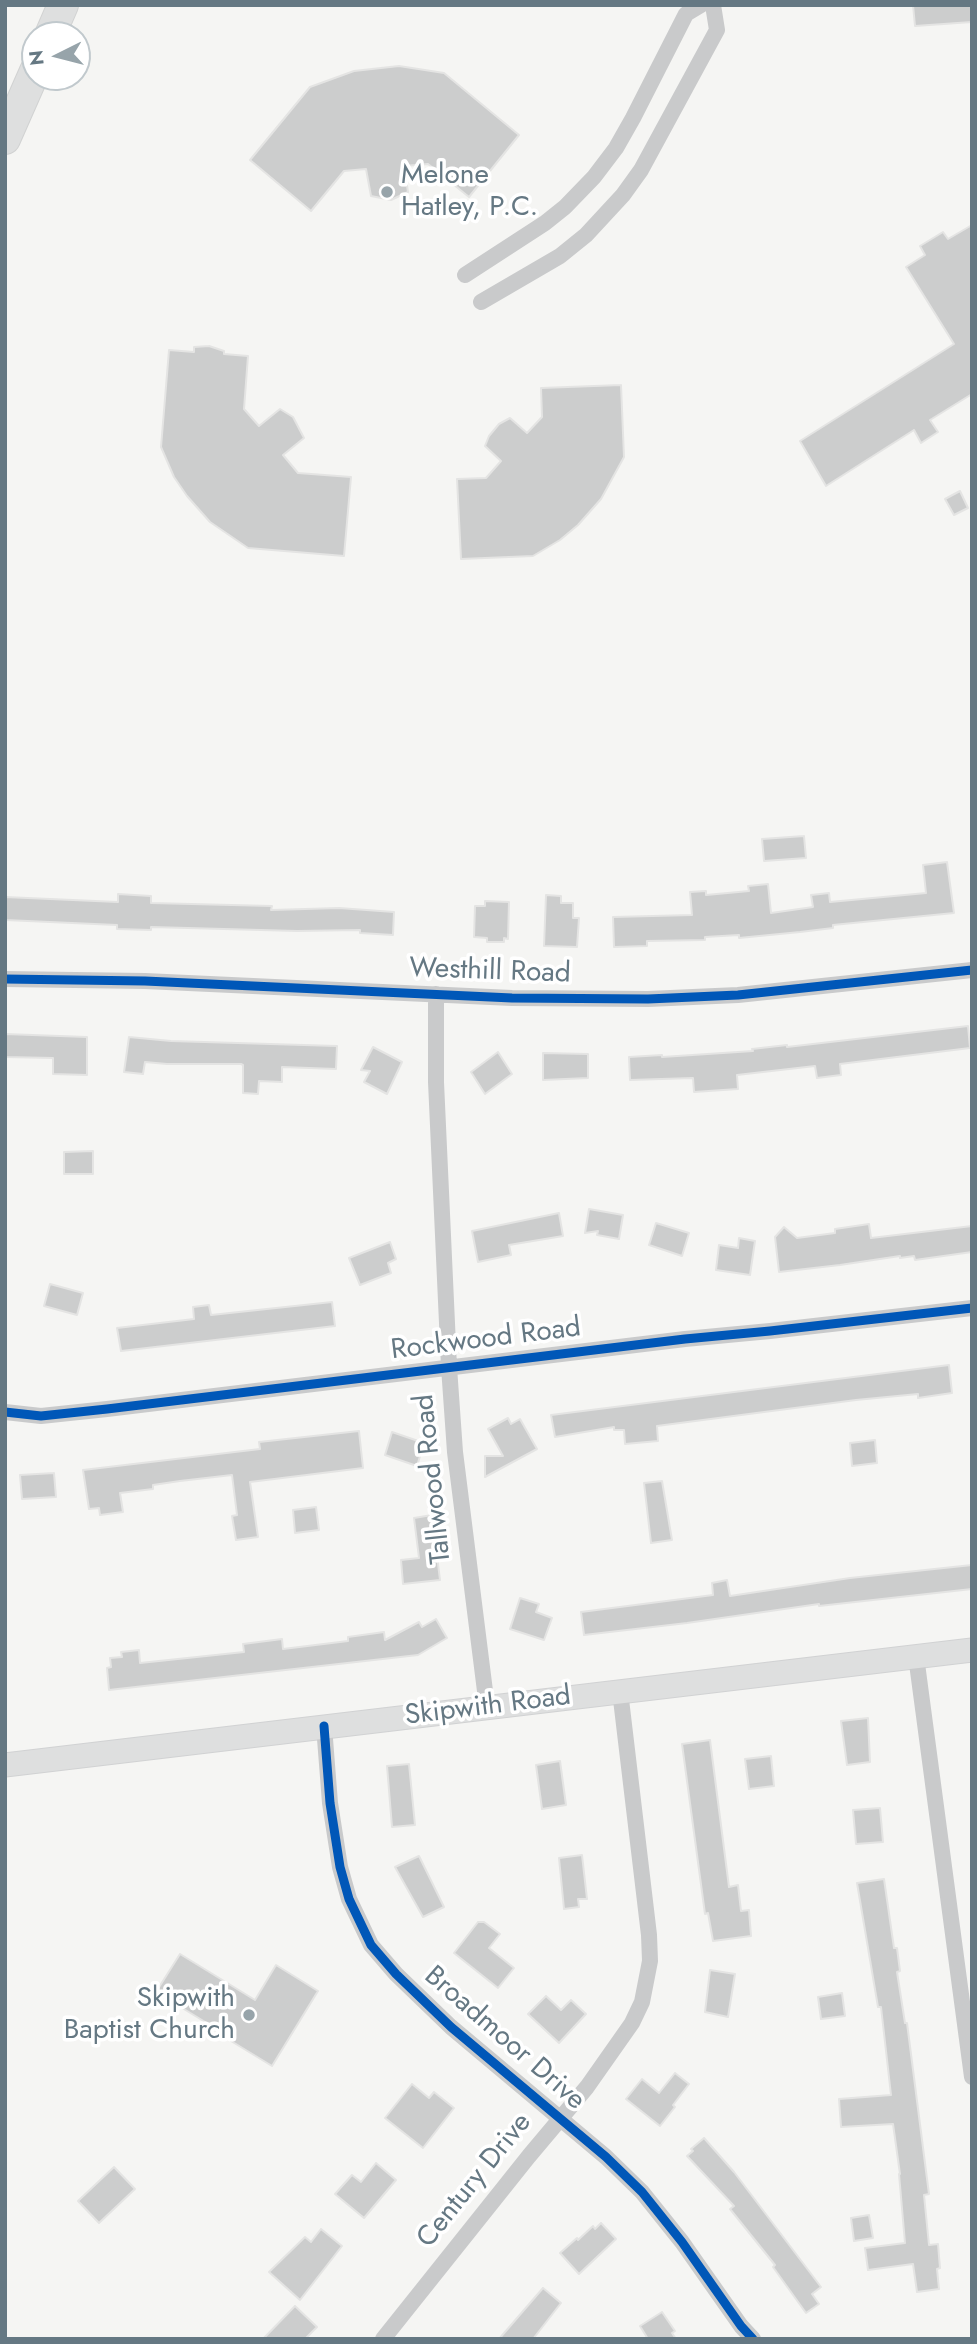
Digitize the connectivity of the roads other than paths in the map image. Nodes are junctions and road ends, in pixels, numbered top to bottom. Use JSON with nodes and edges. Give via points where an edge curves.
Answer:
{"nodes":[{"id":1,"x":701,"y":5,"type":"edge"},
{"id":2,"x":713,"y":5,"type":"edge"},
{"id":3,"x":26,"y":91,"type":"edge"},
{"id":4,"x":5,"y":139,"type":"edge"},
{"id":5,"x":465,"y":275,"type":"dead end"},
{"id":6,"x":481,"y":302,"type":"dead end"},
{"id":7,"x":972,"y":970,"type":"edge"},
{"id":8,"x":5,"y":979,"type":"edge"},
{"id":9,"x":436,"y":994,"type":"junction"},
{"id":10,"x":972,"y":1308,"type":"edge"},
{"id":11,"x":449,"y":1367,"type":"junction"},
{"id":12,"x":5,"y":1412,"type":"edge"},
{"id":13,"x":972,"y":1650,"type":"edge"},
{"id":14,"x":916,"y":1656,"type":"junction"},
{"id":15,"x":620,"y":1691,"type":"junction"},
{"id":16,"x":487,"y":1707,"type":"junction"},
{"id":17,"x":324,"y":1726,"type":"junction"},
{"id":18,"x":5,"y":1765,"type":"edge"},
{"id":19,"x":972,"y":2077,"type":"edge"},
{"id":20,"x":560,"y":2119,"type":"junction"},
{"id":21,"x":383,"y":2339,"type":"edge"},
{"id":22,"x":753,"y":2339,"type":"edge"}],
"edges":[{"from":1,"to":5,"type":"street","via":[[686,14],[633,118],[594,177],[545,223]]},
{"from":2,"to":6,"type":"street","via":[[716,30],[623,195],[560,256]]},
{"from":3,"to":4,"type":"highway"},
{"from":7,"to":9,"type":"street","name":"Westhill Road","via":[[738,995],[648,999]]},
{"from":8,"to":9,"type":"street","name":"Westhill Road"},
{"from":9,"to":11,"type":"street","name":"Tallwood Road"},
{"from":10,"to":11,"type":"street","name":"Rockwood Road"},
{"from":11,"to":12,"type":"street","name":"Rockwood Road","via":[[41,1416]]},
{"from":11,"to":16,"type":"street","name":"Tallwood Road"},
{"from":13,"to":14,"type":"main road","name":"Skipwith Road"},
{"from":14,"to":15,"type":"main road","name":"Skipwith Road"},
{"from":14,"to":19,"type":"street"},
{"from":15,"to":16,"type":"main road","name":"Skipwith Road"},
{"from":15,"to":20,"type":"street","name":"Century Drive","via":[[650,1961],[644,1995],[632,2023]]},
{"from":16,"to":17,"type":"main road","name":"Skipwith Road"},
{"from":17,"to":18,"type":"main road","name":"Skipwith Road"},
{"from":17,"to":20,"type":"street","name":"Broadmoor Drive","via":[[340,1867],[371,1945],[451,2027]]},
{"from":20,"to":21,"type":"street","name":"Century Drive"},
{"from":20,"to":22,"type":"street","name":"Broadmoor Drive","via":[[642,2192]]}]}
